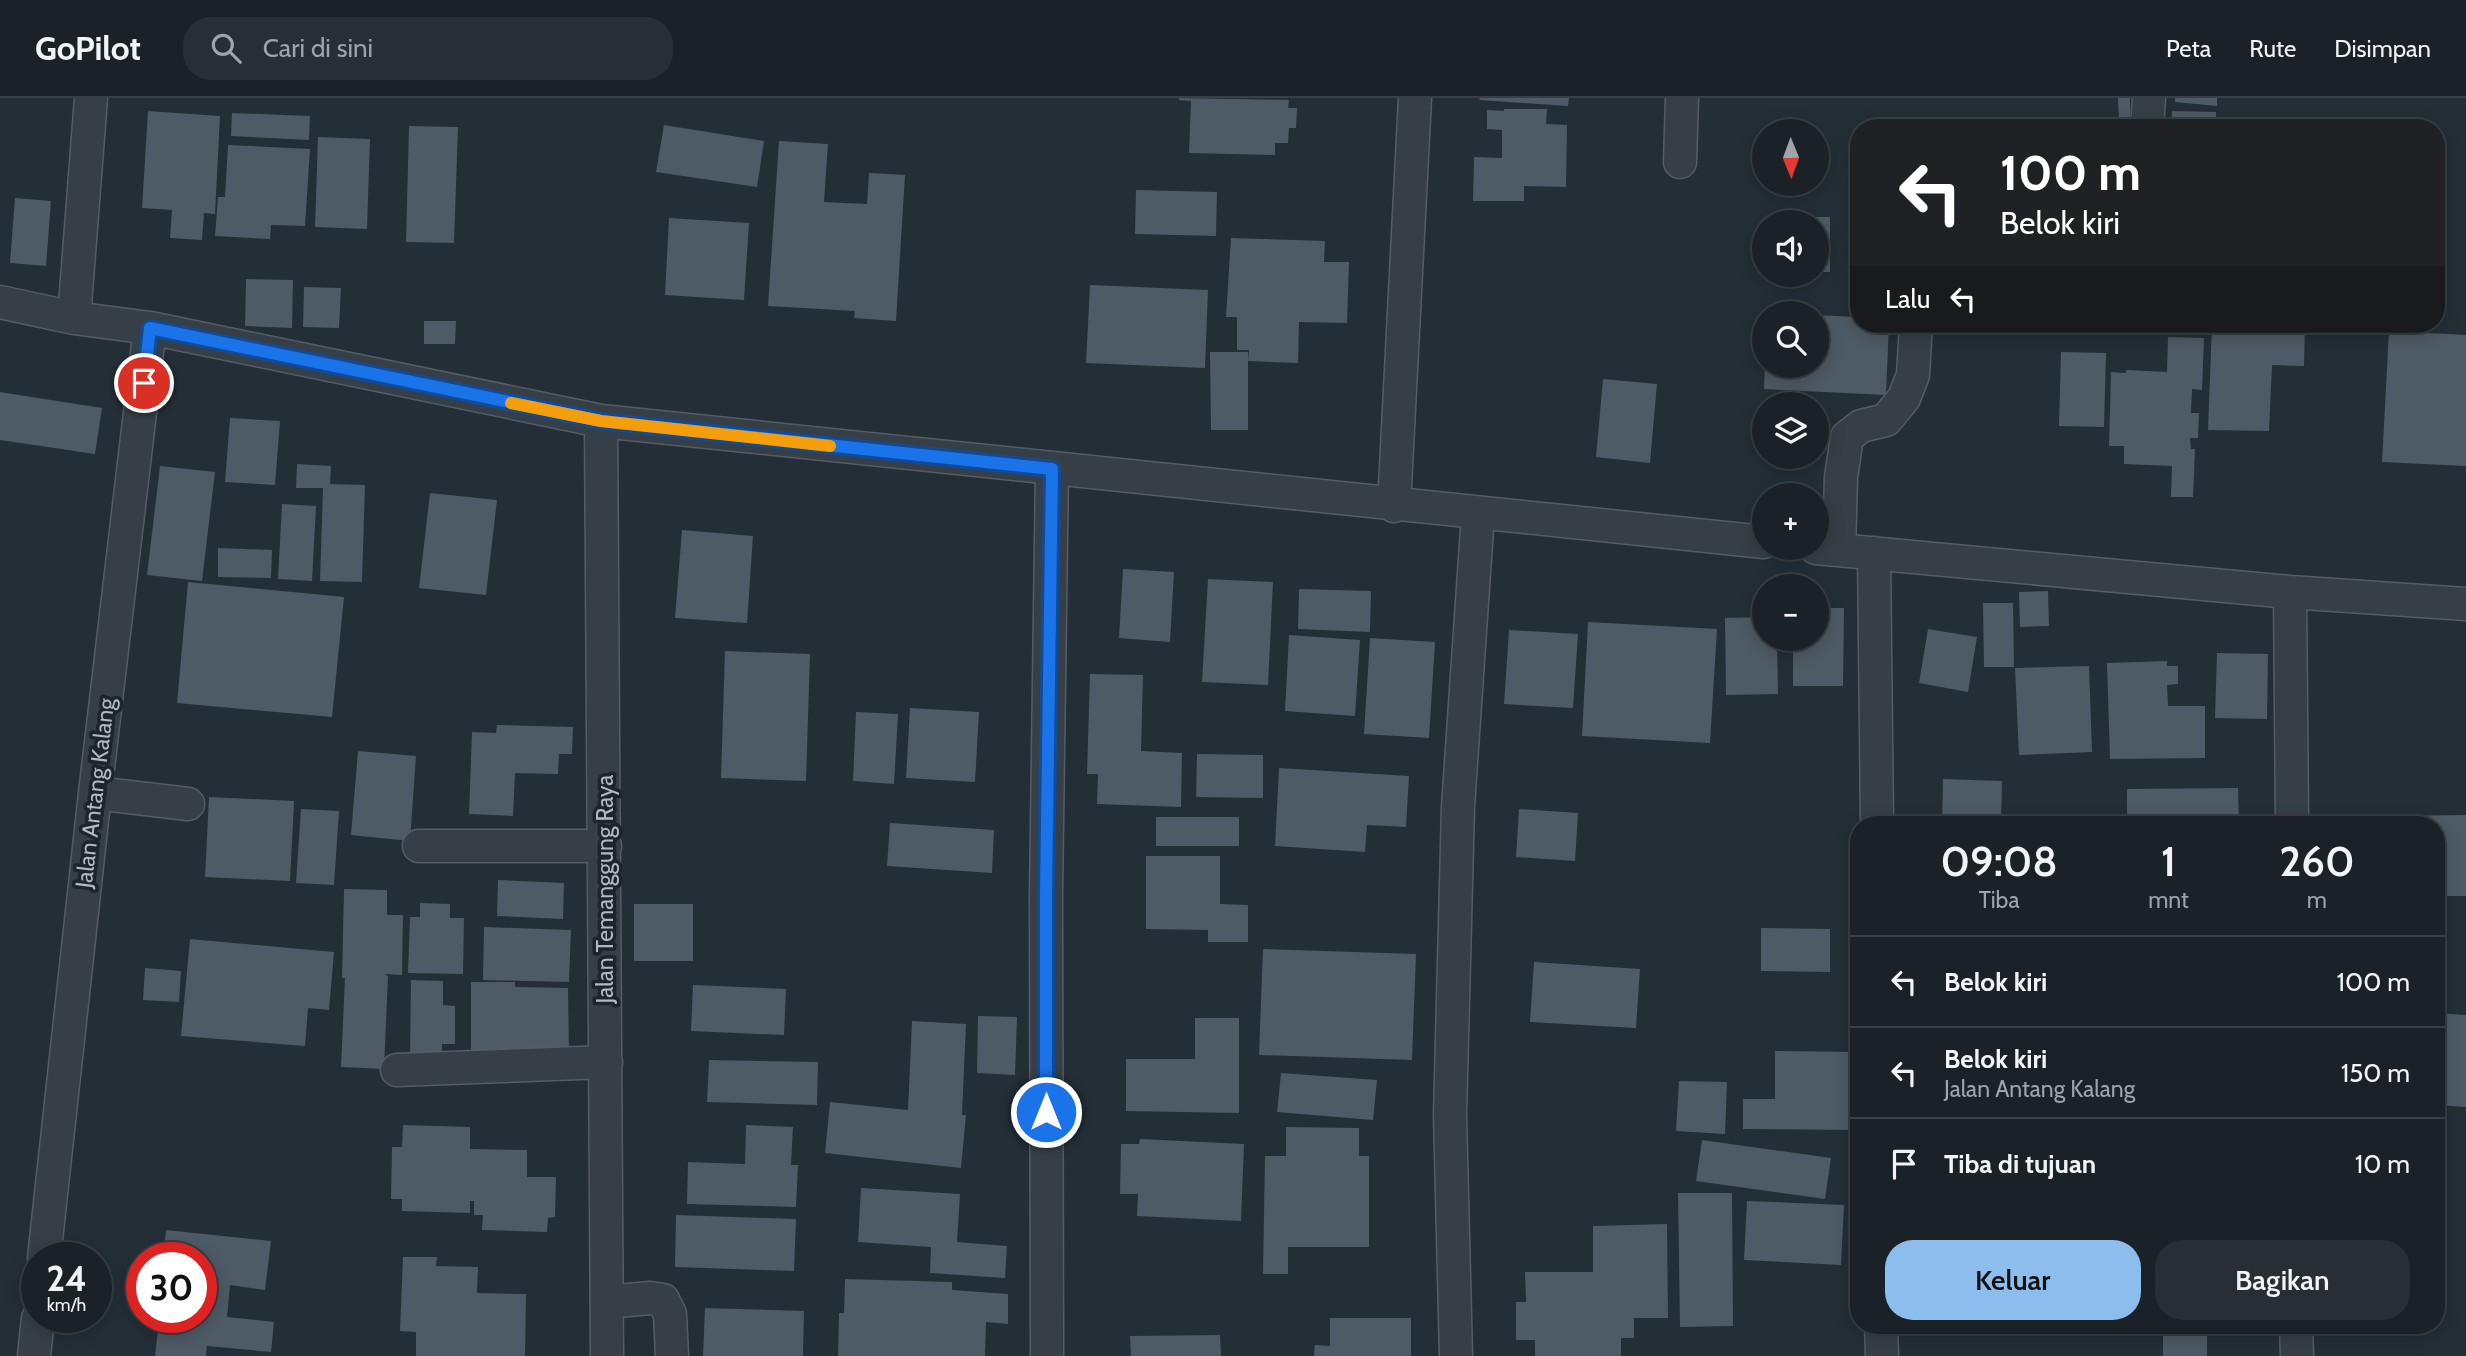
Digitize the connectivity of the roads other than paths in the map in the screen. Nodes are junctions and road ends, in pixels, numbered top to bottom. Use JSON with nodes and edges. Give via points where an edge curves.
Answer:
{"nodes":[{"id":1,"x":91,"y":98,"type":"edge"},
{"id":2,"x":1415,"y":98,"type":"edge"},
{"id":3,"x":1682,"y":98,"type":"edge"},
{"id":4,"x":2150,"y":98,"type":"edge"},
{"id":5,"x":2148,"y":119,"type":"edge"},
{"id":6,"x":1681,"y":162,"type":"dead end"},
{"id":7,"x":0,"y":302,"type":"edge"},
{"id":8,"x":74,"y":318,"type":"junction"},
{"id":9,"x":150,"y":328,"type":"junction"},
{"id":10,"x":1915,"y":333,"type":"edge"},
{"id":11,"x":601,"y":421,"type":"junction"},
{"id":12,"x":1052,"y":469,"type":"junction"},
{"id":13,"x":1394,"y":506,"type":"junction"},
{"id":14,"x":1478,"y":514,"type":"junction"},
{"id":15,"x":1752,"y":541,"type":"edge"},
{"id":16,"x":1829,"y":543,"type":"edge"},
{"id":17,"x":1829,"y":549,"type":"edge"},
{"id":18,"x":1874,"y":554,"type":"junction"},
{"id":19,"x":2290,"y":592,"type":"junction"},
{"id":20,"x":2466,"y":604,"type":"edge"},
{"id":21,"x":94,"y":793,"type":"junction"},
{"id":22,"x":188,"y":804,"type":"dead end"},
{"id":23,"x":1877,"y":816,"type":"edge"},
{"id":24,"x":2292,"y":816,"type":"edge"},
{"id":25,"x":419,"y":846,"type":"dead end"},
{"id":26,"x":605,"y":846,"type":"junction"},
{"id":27,"x":606,"y":1062,"type":"junction"},
{"id":28,"x":397,"y":1070,"type":"dead end"},
{"id":29,"x":46,"y":1242,"type":"edge"},
{"id":30,"x":607,"y":1302,"type":"junction"},
{"id":31,"x":36,"y":1333,"type":"edge"},
{"id":32,"x":1881,"y":1334,"type":"edge"},
{"id":33,"x":2297,"y":1334,"type":"edge"},
{"id":34,"x":34,"y":1356,"type":"edge"},
{"id":35,"x":607,"y":1356,"type":"edge"},
{"id":36,"x":672,"y":1356,"type":"edge"},
{"id":37,"x":1047,"y":1356,"type":"edge"},
{"id":38,"x":1456,"y":1356,"type":"edge"},
{"id":39,"x":1882,"y":1356,"type":"edge"},
{"id":40,"x":2297,"y":1356,"type":"edge"}],
"edges":[{"from":1,"to":8,"type":"street"},
{"from":2,"to":13,"type":"street"},
{"from":3,"to":6,"type":"street"},
{"from":4,"to":5,"type":"street"},
{"from":7,"to":8,"type":"street"},
{"from":8,"to":9,"type":"street"},
{"from":9,"to":11,"type":"street"},
{"from":9,"to":21,"type":"street","name":"Jalan Antang Kalang"},
{"from":10,"to":16,"type":"street","via":[[1913,374],[1904,398],[1886,421],[1861,426],[1847,437]]},
{"from":11,"to":12,"type":"street"},
{"from":11,"to":26,"type":"street","name":"Jalan Temanggung Raya"},
{"from":12,"to":13,"type":"street"},
{"from":12,"to":37,"type":"street","via":[[1046,895]]},
{"from":13,"to":14,"type":"street"},
{"from":14,"to":15,"type":"street"},
{"from":14,"to":38,"type":"street","via":[[1458,807],[1451,1059]]},
{"from":17,"to":18,"type":"street"},
{"from":18,"to":19,"type":"street"},
{"from":18,"to":23,"type":"street"},
{"from":19,"to":20,"type":"street"},
{"from":19,"to":24,"type":"street"},
{"from":21,"to":22,"type":"street"},
{"from":21,"to":29,"type":"street","name":"Jalan Antang Kalang"},
{"from":25,"to":26,"type":"street"},
{"from":26,"to":27,"type":"street","name":"Jalan Temanggung Raya"},
{"from":27,"to":28,"type":"street"},
{"from":27,"to":30,"type":"street","name":"Jalan Temanggung Raya"},
{"from":30,"to":35,"type":"street","name":"Jalan Temanggung Raya"},
{"from":30,"to":36,"type":"street","via":[[663,1300],[670,1314]]},
{"from":31,"to":34,"type":"street"},
{"from":32,"to":39,"type":"street"},
{"from":33,"to":40,"type":"street"}]}
